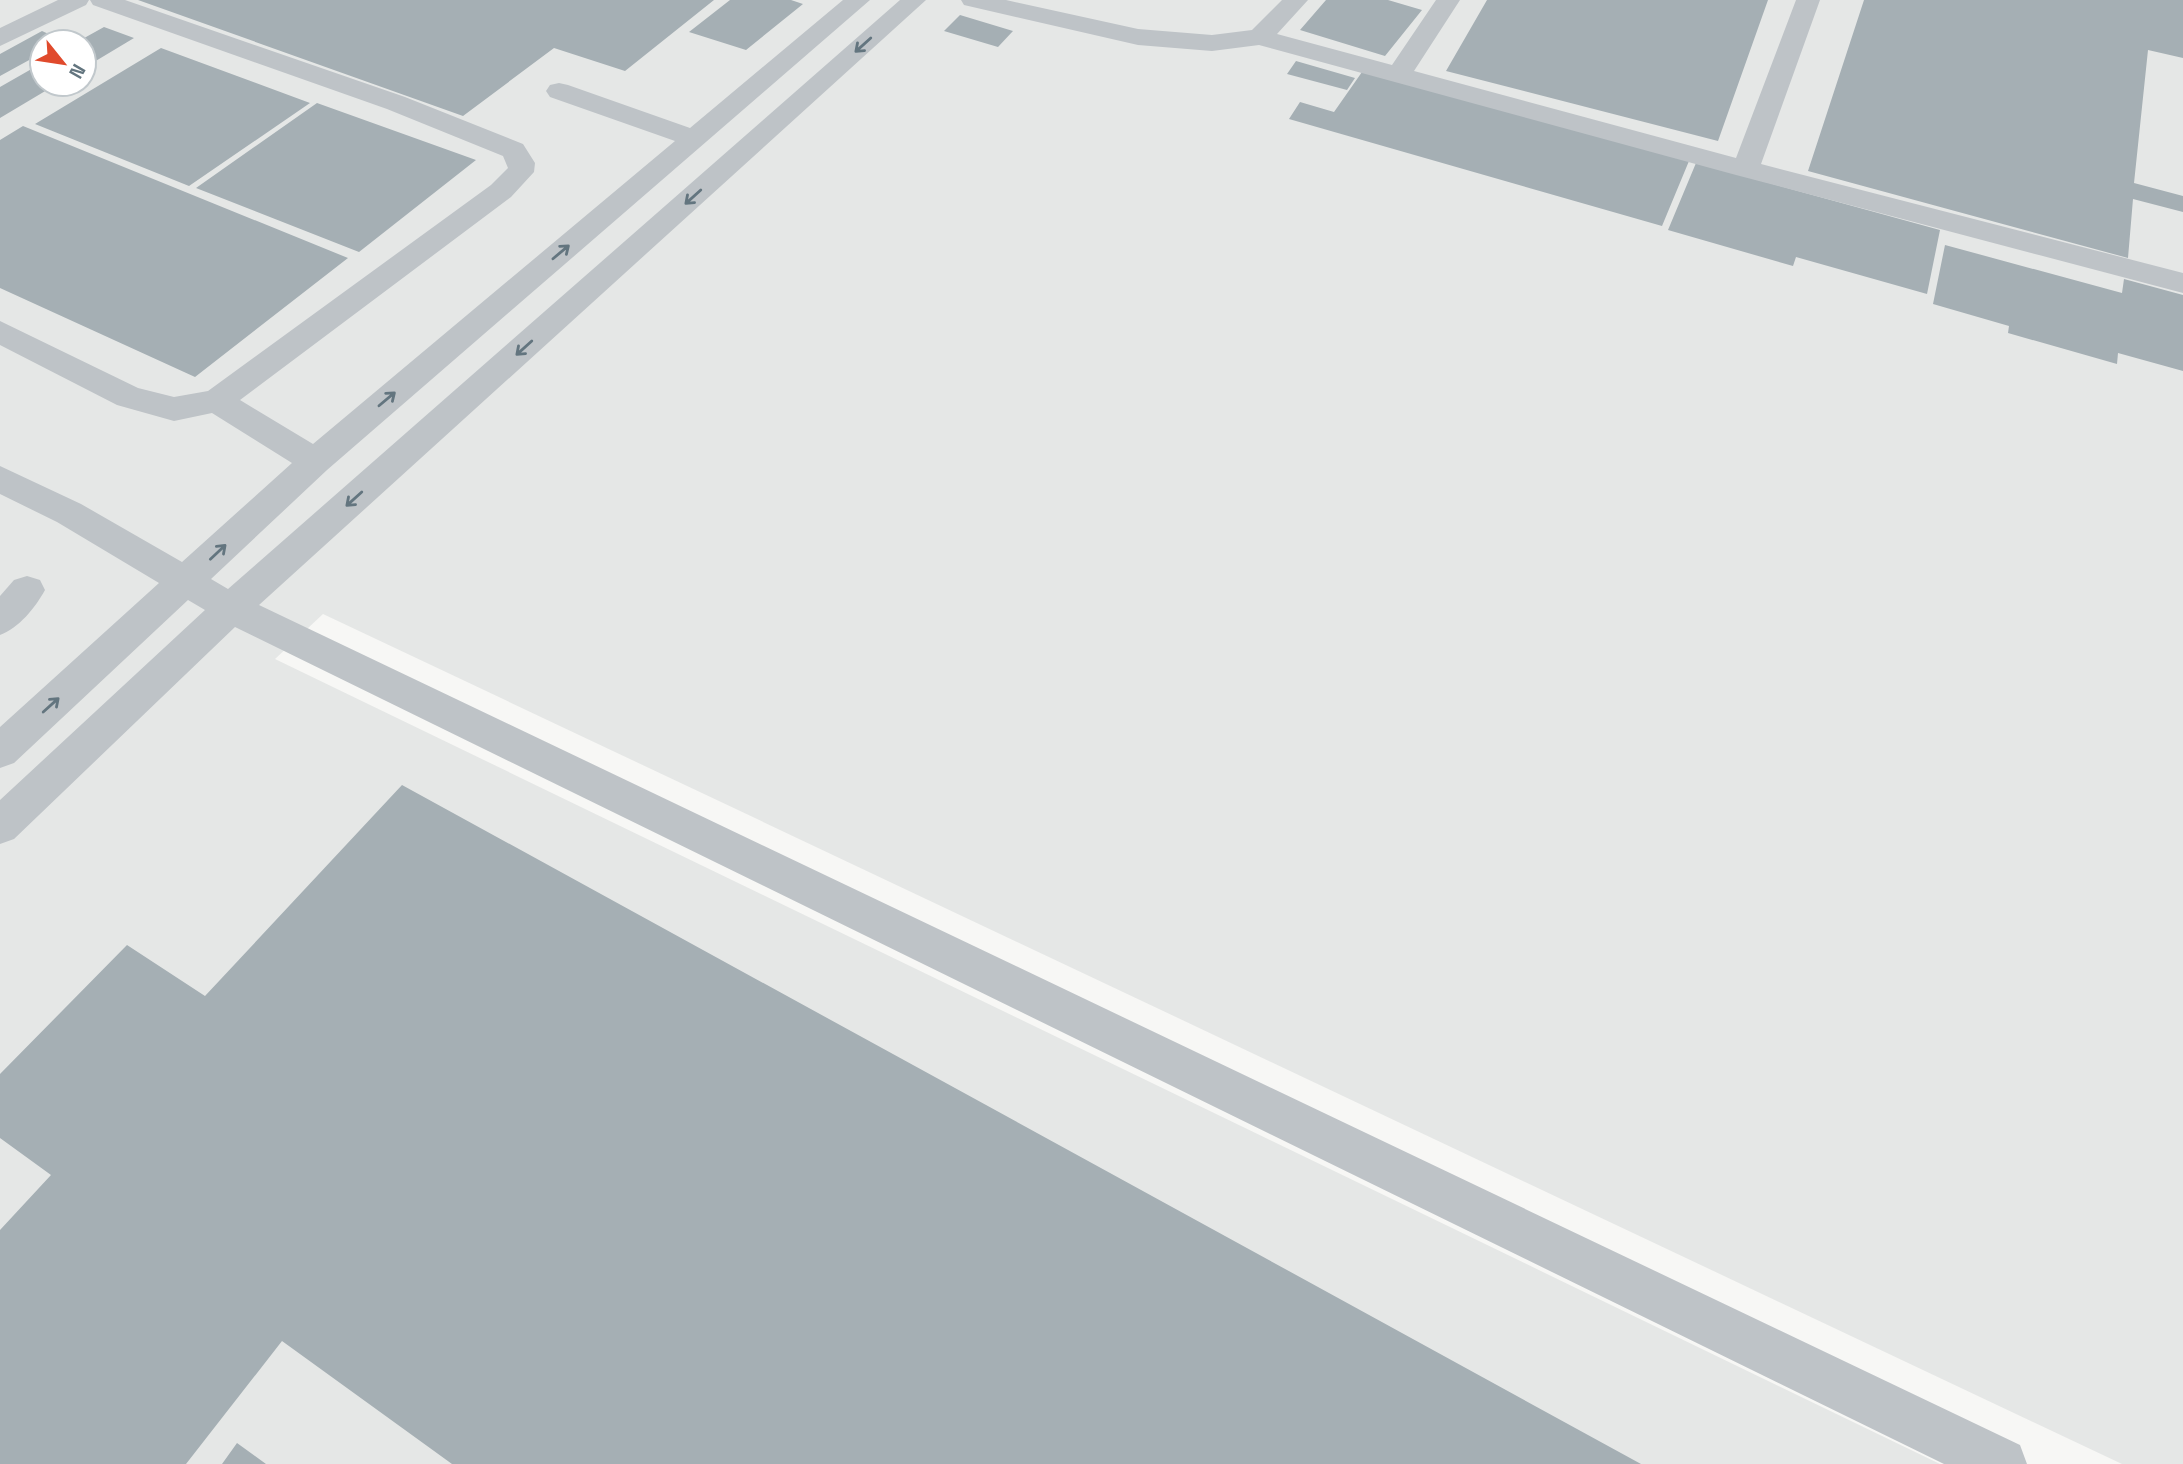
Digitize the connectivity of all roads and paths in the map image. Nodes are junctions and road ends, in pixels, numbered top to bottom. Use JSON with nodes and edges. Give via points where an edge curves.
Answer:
{"nodes":[{"id":1,"x":77,"y":0,"type":"edge"},
{"id":2,"x":102,"y":0,"type":"edge"},
{"id":3,"x":858,"y":0,"type":"edge"},
{"id":4,"x":914,"y":0,"type":"edge"},
{"id":5,"x":973,"y":0,"type":"edge"},
{"id":6,"x":1296,"y":0,"type":"edge"},
{"id":7,"x":1448,"y":0,"type":"edge"},
{"id":8,"x":1808,"y":0,"type":"edge"},
{"id":9,"x":16,"y":6,"type":"dead end"},
{"id":10,"x":38,"y":19,"type":"junction"},
{"id":11,"x":1261,"y":37,"type":"junction"},
{"id":12,"x":0,"y":38,"type":"edge"},
{"id":13,"x":1398,"y":75,"type":"junction"},
{"id":14,"x":559,"y":90,"type":"dead end"},
{"id":15,"x":694,"y":139,"type":"junction"},
{"id":16,"x":1746,"y":169,"type":"junction"},
{"id":17,"x":2183,"y":283,"type":"edge"},
{"id":18,"x":0,"y":332,"type":"edge"},
{"id":19,"x":217,"y":401,"type":"junction"},
{"id":20,"x":315,"y":461,"type":"junction"},
{"id":21,"x":0,"y":479,"type":"edge"},
{"id":22,"x":186,"y":582,"type":"junction"},
{"id":23,"x":27,"y":590,"type":"dead end"},
{"id":24,"x":231,"y":608,"type":"junction"},
{"id":25,"x":0,"y":620,"type":"edge"},
{"id":26,"x":0,"y":751,"type":"edge"},
{"id":27,"x":0,"y":826,"type":"edge"},
{"id":28,"x":2001,"y":1464,"type":"edge"}],
"edges":[{"from":1,"to":10,"type":"street"},
{"from":2,"to":19,"type":"street","via":[[396,103],[513,150],[523,161],[517,177],[501,191]]},
{"from":3,"to":15,"type":"street"},
{"from":4,"to":24,"type":"street","one_way":true},
{"from":5,"to":11,"type":"street","via":[[1138,37],[1212,43]]},
{"from":6,"to":11,"type":"street"},
{"from":7,"to":13,"type":"street"},
{"from":8,"to":16,"type":"street"},
{"from":9,"to":10,"type":"street"},
{"from":10,"to":12,"type":"street"},
{"from":11,"to":13,"type":"street"},
{"from":13,"to":16,"type":"street"},
{"from":14,"to":15,"type":"street"},
{"from":20,"to":15,"type":"street","one_way":true},
{"from":16,"to":17,"type":"street"},
{"from":18,"to":19,"type":"street","via":[[128,397],[174,409]]},
{"from":19,"to":20,"type":"street"},
{"from":22,"to":20,"type":"street","one_way":true},
{"from":21,"to":22,"type":"street","via":[[69,513]]},
{"from":22,"to":24,"type":"street"},
{"from":26,"to":22,"type":"street","one_way":true},
{"from":23,"to":25,"type":"street"},
{"from":24,"to":27,"type":"street"},
{"from":24,"to":28,"type":"street"}]}
